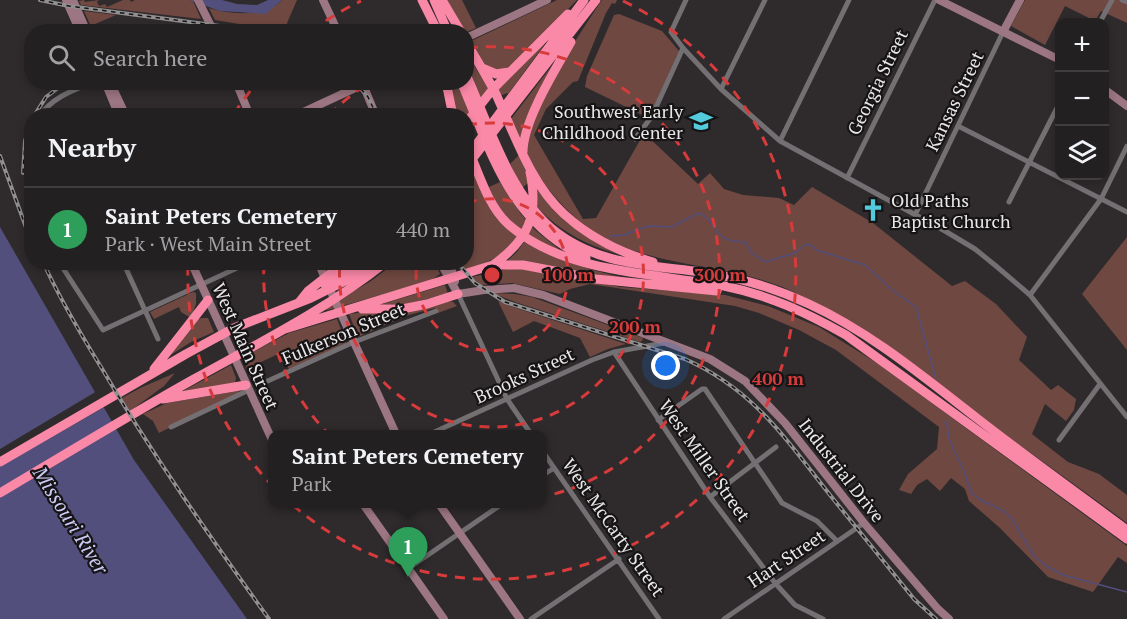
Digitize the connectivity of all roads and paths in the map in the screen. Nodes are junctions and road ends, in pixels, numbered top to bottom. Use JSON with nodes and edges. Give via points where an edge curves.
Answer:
{"nodes":[{"id":1,"x":66,"y":0,"type":"edge"},
{"id":2,"x":73,"y":0,"type":"edge"},
{"id":3,"x":198,"y":0,"type":"edge"},
{"id":4,"x":323,"y":0,"type":"edge"},
{"id":5,"x":422,"y":0,"type":"edge"},
{"id":6,"x":434,"y":0,"type":"edge"},
{"id":7,"x":442,"y":0,"type":"edge"},
{"id":8,"x":547,"y":0,"type":"edge"},
{"id":9,"x":583,"y":0,"type":"edge"},
{"id":10,"x":596,"y":0,"type":"edge"},
{"id":11,"x":686,"y":0,"type":"edge"},
{"id":12,"x":765,"y":0,"type":"edge"},
{"id":13,"x":849,"y":0,"type":"edge"},
{"id":14,"x":937,"y":0,"type":"edge"},
{"id":15,"x":1020,"y":0,"type":"edge"},
{"id":16,"x":1112,"y":0,"type":"edge"},
{"id":17,"x":1122,"y":0,"type":"edge"},
{"id":18,"x":1127,"y":2,"type":"edge"},
{"id":19,"x":584,"y":17,"type":"junction"},
{"id":20,"x":1102,"y":18,"type":"edge"},
{"id":21,"x":76,"y":24,"type":"edge"},
{"id":22,"x":84,"y":24,"type":"edge"},
{"id":23,"x":210,"y":24,"type":"edge"},
{"id":24,"x":334,"y":24,"type":"edge"},
{"id":25,"x":429,"y":24,"type":"edge"},
{"id":26,"x":434,"y":24,"type":"edge"},
{"id":27,"x":444,"y":24,"type":"edge"},
{"id":28,"x":456,"y":24,"type":"edge"},
{"id":29,"x":1003,"y":33,"type":"junction"},
{"id":30,"x":474,"y":36,"type":"edge"},
{"id":31,"x":683,"y":48,"type":"junction"},
{"id":32,"x":474,"y":50,"type":"edge"},
{"id":33,"x":1055,"y":58,"type":"edge"},
{"id":34,"x":482,"y":68,"type":"junction"},
{"id":35,"x":509,"y":72,"type":"junction"},
{"id":36,"x":493,"y":89,"type":"junction"},
{"id":37,"x":721,"y":89,"type":"junction"},
{"id":38,"x":75,"y":90,"type":"edge"},
{"id":39,"x":108,"y":90,"type":"edge"},
{"id":40,"x":114,"y":90,"type":"edge"},
{"id":41,"x":239,"y":90,"type":"edge"},
{"id":42,"x":349,"y":90,"type":"edge"},
{"id":43,"x":367,"y":90,"type":"edge"},
{"id":44,"x":448,"y":90,"type":"edge"},
{"id":45,"x":464,"y":90,"type":"edge"},
{"id":46,"x":473,"y":90,"type":"edge"},
{"id":47,"x":1109,"y":93,"type":"edge"},
{"id":48,"x":515,"y":100,"type":"junction"},
{"id":49,"x":1127,"y":106,"type":"edge"},
{"id":50,"x":46,"y":108,"type":"edge"},
{"id":51,"x":116,"y":108,"type":"edge"},
{"id":52,"x":122,"y":108,"type":"edge"},
{"id":53,"x":247,"y":108,"type":"edge"},
{"id":54,"x":312,"y":108,"type":"edge"},
{"id":55,"x":373,"y":108,"type":"edge"},
{"id":56,"x":451,"y":108,"type":"edge"},
{"id":57,"x":472,"y":108,"type":"edge"},
{"id":58,"x":1055,"y":110,"type":"edge"},
{"id":59,"x":474,"y":113,"type":"edge"},
{"id":60,"x":474,"y":114,"type":"edge"},
{"id":61,"x":958,"y":126,"type":"junction"},
{"id":62,"x":635,"y":139,"type":"dead end"},
{"id":63,"x":780,"y":141,"type":"junction"},
{"id":64,"x":1127,"y":146,"type":"edge"},
{"id":65,"x":474,"y":148,"type":"edge"},
{"id":66,"x":523,"y":154,"type":"junction"},
{"id":67,"x":474,"y":156,"type":"edge"},
{"id":68,"x":1030,"y":161,"type":"junction"},
{"id":69,"x":474,"y":162,"type":"edge"},
{"id":70,"x":528,"y":164,"type":"junction"},
{"id":71,"x":847,"y":178,"type":"junction"},
{"id":72,"x":1101,"y":199,"type":"junction"},
{"id":73,"x":1009,"y":202,"type":"dead end"},
{"id":74,"x":1127,"y":212,"type":"edge"},
{"id":75,"x":915,"y":214,"type":"junction"},
{"id":76,"x":493,"y":265,"type":"junction"},
{"id":77,"x":605,"y":267,"type":"junction"},
{"id":78,"x":64,"y":270,"type":"edge"},
{"id":79,"x":127,"y":270,"type":"edge"},
{"id":80,"x":194,"y":270,"type":"edge"},
{"id":81,"x":233,"y":270,"type":"edge"},
{"id":82,"x":321,"y":270,"type":"edge"},
{"id":83,"x":335,"y":270,"type":"edge"},
{"id":84,"x":348,"y":270,"type":"edge"},
{"id":85,"x":364,"y":270,"type":"edge"},
{"id":86,"x":375,"y":270,"type":"edge"},
{"id":87,"x":444,"y":270,"type":"edge"},
{"id":88,"x":451,"y":270,"type":"edge"},
{"id":89,"x":679,"y":270,"type":"junction"},
{"id":90,"x":201,"y":285,"type":"junction"},
{"id":91,"x":458,"y":294,"type":"junction"},
{"id":92,"x":1030,"y":295,"type":"junction"},
{"id":93,"x":770,"y":298,"type":"junction"},
{"id":94,"x":208,"y":300,"type":"junction"},
{"id":95,"x":300,"y":301,"type":"junction"},
{"id":96,"x":145,"y":310,"type":"junction"},
{"id":97,"x":436,"y":311,"type":"dead end"},
{"id":98,"x":332,"y":313,"type":"junction"},
{"id":99,"x":285,"y":329,"type":"junction"},
{"id":100,"x":158,"y":339,"type":"dead end"},
{"id":101,"x":354,"y":342,"type":"junction"},
{"id":102,"x":668,"y":342,"type":"junction"},
{"id":103,"x":614,"y":352,"type":"junction"},
{"id":104,"x":151,"y":374,"type":"junction"},
{"id":105,"x":261,"y":384,"type":"dead end"},
{"id":106,"x":1100,"y":384,"type":"junction"},
{"id":107,"x":247,"y":387,"type":"junction"},
{"id":108,"x":507,"y":399,"type":"junction"},
{"id":109,"x":154,"y":402,"type":"junction"},
{"id":110,"x":1127,"y":417,"type":"edge"},
{"id":111,"x":658,"y":420,"type":"junction"},
{"id":112,"x":171,"y":427,"type":"dead end"},
{"id":113,"x":394,"y":430,"type":"edge"},
{"id":114,"x":441,"y":430,"type":"edge"},
{"id":115,"x":528,"y":430,"type":"edge"},
{"id":116,"x":268,"y":431,"type":"edge"},
{"id":117,"x":1059,"y":440,"type":"dead end"},
{"id":118,"x":776,"y":447,"type":"dead end"},
{"id":119,"x":547,"y":458,"type":"edge"},
{"id":120,"x":0,"y":462,"type":"edge"},
{"id":121,"x":755,"y":463,"type":"junction"},
{"id":122,"x":554,"y":468,"type":"junction"},
{"id":123,"x":547,"y":472,"type":"edge"},
{"id":124,"x":0,"y":493,"type":"edge"},
{"id":125,"x":710,"y":497,"type":"junction"},
{"id":126,"x":366,"y":508,"type":"edge"},
{"id":127,"x":443,"y":508,"type":"edge"},
{"id":128,"x":496,"y":508,"type":"edge"},
{"id":129,"x":864,"y":523,"type":"junction"},
{"id":130,"x":1127,"y":530,"type":"edge"},
{"id":131,"x":460,"y":533,"type":"junction"},
{"id":132,"x":1127,"y":539,"type":"edge"},
{"id":133,"x":837,"y":541,"type":"junction"},
{"id":134,"x":619,"y":560,"type":"junction"},
{"id":135,"x":409,"y":568,"type":"junction"},
{"id":136,"x":775,"y":583,"type":"junction"},
{"id":137,"x":819,"y":618,"type":"edge"},
{"id":138,"x":444,"y":619,"type":"edge"},
{"id":139,"x":520,"y":619,"type":"edge"},
{"id":140,"x":531,"y":619,"type":"edge"},
{"id":141,"x":660,"y":619,"type":"edge"},
{"id":142,"x":724,"y":619,"type":"edge"},
{"id":143,"x":949,"y":619,"type":"edge"}],
"edges":[{"from":1,"to":21,"type":"main road"},
{"from":2,"to":22,"type":"main road"},
{"from":3,"to":23,"type":"main road"},
{"from":4,"to":24,"type":"main road"},
{"from":5,"to":25,"type":"highway"},
{"from":5,"to":26,"type":"highway"},
{"from":6,"to":27,"type":"highway"},
{"from":7,"to":28,"type":"highway"},
{"from":8,"to":30,"type":"main road"},
{"from":9,"to":35,"type":"highway"},
{"from":9,"to":48,"type":"highway"},
{"from":10,"to":19,"type":"highway"},
{"from":11,"to":31,"type":"street","via":[[671,32]]},
{"from":12,"to":37,"type":"street"},
{"from":13,"to":63,"type":"street"},
{"from":14,"to":29,"type":"main road"},
{"from":14,"to":71,"type":"street","name":"Georgia Street"},
{"from":15,"to":29,"type":"main road","name":"Kansas Street"},
{"from":16,"to":20,"type":"street"},
{"from":17,"to":18,"type":"street"},
{"from":19,"to":48,"type":"highway"},
{"from":19,"to":66,"type":"highway","via":[[544,91],[525,136]]},
{"from":29,"to":33,"type":"main road"},
{"from":29,"to":61,"type":"street","name":"Kansas Street"},
{"from":31,"to":37,"type":"street"},
{"from":31,"to":62,"type":"street","via":[[652,116]]},
{"from":32,"to":34,"type":"highway"},
{"from":34,"to":35,"type":"highway","via":[[496,74]]},
{"from":34,"to":36,"type":"highway"},
{"from":35,"to":36,"type":"highway"},
{"from":36,"to":60,"type":"highway"},
{"from":36,"to":66,"type":"highway"},
{"from":37,"to":63,"type":"street"},
{"from":38,"to":50,"type":"street"},
{"from":39,"to":51,"type":"main road"},
{"from":40,"to":52,"type":"main road"},
{"from":41,"to":53,"type":"main road"},
{"from":42,"to":54,"type":"main road"},
{"from":43,"to":55,"type":"main road"},
{"from":44,"to":56,"type":"highway"},
{"from":45,"to":57,"type":"highway"},
{"from":46,"to":89,"type":"highway","via":[[518,187],[550,227],[587,250],[616,261]]},
{"from":47,"to":49,"type":"main road"},
{"from":48,"to":65,"type":"highway"},
{"from":48,"to":67,"type":"highway"},
{"from":58,"to":68,"type":"street"},
{"from":59,"to":77,"type":"highway","via":[[495,164],[520,207],[548,235]]},
{"from":61,"to":68,"type":"street"},
{"from":61,"to":75,"type":"street","name":"Kansas Street"},
{"from":63,"to":71,"type":"street"},
{"from":64,"to":72,"type":"street"},
{"from":66,"to":70,"type":"highway"},
{"from":68,"to":72,"type":"street"},
{"from":68,"to":73,"type":"street"},
{"from":69,"to":77,"type":"highway","via":[[507,223],[531,242]]},
{"from":70,"to":76,"type":"highway","via":[[532,212],[515,247]]},
{"from":70,"to":89,"type":"highway","via":[[544,191],[586,231],[636,257]]},
{"from":71,"to":75,"type":"street"},
{"from":72,"to":74,"type":"street"},
{"from":72,"to":92,"type":"street"},
{"from":75,"to":92,"type":"street","via":[[975,249]]},
{"from":76,"to":93,"type":"highway","via":[[523,265],[596,279]]},
{"from":76,"to":98,"type":"highway"},
{"from":77,"to":93,"type":"highway","via":[[726,286]]},
{"from":78,"to":96,"type":"street","via":[[103,330]]},
{"from":79,"to":96,"type":"street"},
{"from":80,"to":90,"type":"main road","name":"West Main Street"},
{"from":81,"to":90,"type":"street"},
{"from":82,"to":101,"type":"main road"},
{"from":83,"to":95,"type":"highway"},
{"from":84,"to":95,"type":"highway"},
{"from":85,"to":95,"type":"highway"},
{"from":86,"to":99,"type":"highway"},
{"from":87,"to":91,"type":"main road"},
{"from":88,"to":91,"type":"main road"},
{"from":89,"to":130,"type":"highway","via":[[755,283],[809,304],[851,327]]},
{"from":90,"to":94,"type":"main road","name":"West Main Street"},
{"from":90,"to":96,"type":"street"},
{"from":91,"to":98,"type":"highway","via":[[402,309],[372,307]]},
{"from":91,"to":102,"type":"main road","name":"Industrial Drive","via":[[514,288]]},
{"from":91,"to":108,"type":"street"},
{"from":92,"to":106,"type":"street"},
{"from":93,"to":132,"type":"highway","via":[[846,335]]},
{"from":94,"to":104,"type":"highway"},
{"from":94,"to":107,"type":"main road","name":"West Main Street"},
{"from":95,"to":104,"type":"highway","via":[[234,328]]},
{"from":96,"to":100,"type":"street"},
{"from":97,"to":101,"type":"street","name":"Fulkerson Street"},
{"from":98,"to":99,"type":"highway"},
{"from":99,"to":109,"type":"highway"},
{"from":101,"to":105,"type":"street","name":"Fulkerson Street"},
{"from":101,"to":113,"type":"main road"},
{"from":102,"to":103,"type":"street","name":"Brooks Street"},
{"from":102,"to":129,"type":"main road","name":"Industrial Drive","via":[[710,359],[745,381],[785,423]]},
{"from":103,"to":108,"type":"street","name":"Brooks Street"},
{"from":103,"to":111,"type":"street","name":"West Miller Street"},
{"from":104,"to":120,"type":"highway"},
{"from":106,"to":110,"type":"street"},
{"from":106,"to":117,"type":"street"},
{"from":107,"to":109,"type":"highway"},
{"from":107,"to":112,"type":"street"},
{"from":107,"to":116,"type":"main road","name":"West Main Street"},
{"from":108,"to":114,"type":"street","name":"Brooks Street"},
{"from":108,"to":115,"type":"street"},
{"from":109,"to":124,"type":"highway"},
{"from":111,"to":121,"type":"street","via":[[702,388]]},
{"from":111,"to":125,"type":"street","name":"West Miller Street"},
{"from":118,"to":121,"type":"street"},
{"from":119,"to":122,"type":"street","name":"West McCarty Street"},
{"from":121,"to":125,"type":"street"},
{"from":121,"to":133,"type":"street","via":[[782,503],[817,521]]},
{"from":122,"to":123,"type":"street"},
{"from":122,"to":134,"type":"street","name":"West McCarty Street"},
{"from":125,"to":136,"type":"street","name":"West Miller Street"},
{"from":126,"to":135,"type":"main road"},
{"from":127,"to":131,"type":"main road"},
{"from":128,"to":131,"type":"street"},
{"from":129,"to":133,"type":"street","name":"Hart Street"},
{"from":129,"to":143,"type":"main road","name":"Industrial Drive"},
{"from":131,"to":135,"type":"street"},
{"from":131,"to":139,"type":"main road"},
{"from":133,"to":136,"type":"street","name":"Hart Street"},
{"from":134,"to":140,"type":"street"},
{"from":134,"to":141,"type":"street","name":"West McCarty Street"},
{"from":135,"to":138,"type":"main road"},
{"from":136,"to":137,"type":"street","name":"West Miller Street","via":[[795,605]]},
{"from":136,"to":142,"type":"street","name":"Hart Street"}]}
